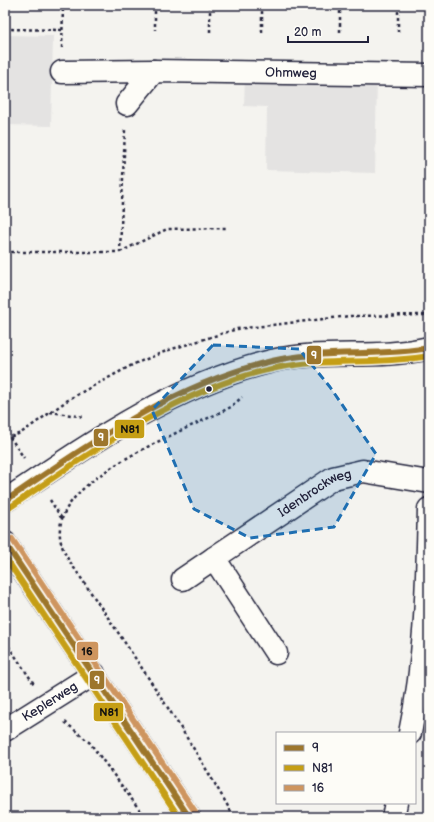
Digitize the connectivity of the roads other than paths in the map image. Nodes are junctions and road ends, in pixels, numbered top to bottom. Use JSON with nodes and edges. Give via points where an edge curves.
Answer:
{"nodes":[{"id":1,"x":154,"y":71,"type":"junction"},
{"id":2,"x":62,"y":72,"type":"road end"},
{"id":3,"x":429,"y":75,"type":"edge"},
{"id":4,"x":127,"y":104,"type":"road end"},
{"id":5,"x":429,"y":348,"type":"edge"},
{"id":6,"x":429,"y":482,"type":"edge"},
{"id":7,"x":5,"y":501,"type":"edge"},
{"id":8,"x":429,"y":509,"type":"edge"},
{"id":9,"x":5,"y":543,"type":"edge"},
{"id":10,"x":214,"y":558,"type":"junction"},
{"id":11,"x":182,"y":579,"type":"dead end"},
{"id":12,"x":427,"y":630,"type":"edge"},
{"id":13,"x":276,"y":652,"type":"dead end"},
{"id":14,"x":94,"y":674,"type":"junction"},
{"id":15,"x":5,"y":730,"type":"edge"},
{"id":16,"x":410,"y":732,"type":"edge"},
{"id":17,"x":396,"y":804,"type":"edge"},
{"id":18,"x":189,"y":817,"type":"edge"},
{"id":19,"x":393,"y":817,"type":"edge"}],
"edges":[{"from":1,"to":2,"type":"street","name":"Ohmweg"},
{"from":1,"to":3,"type":"street","name":"Ohmweg"},
{"from":1,"to":4,"type":"street"},
{"from":5,"to":7,"type":"street","via":[[398,354],[339,354],[272,361],[203,384],[125,423]]},
{"from":6,"to":10,"type":"street","name":"Idenbrockweg","via":[[363,471],[333,478]]},
{"from":8,"to":12,"type":"street"},
{"from":9,"to":14,"type":"street"},
{"from":10,"to":11,"type":"street","name":"Idenbrockweg"},
{"from":10,"to":13,"type":"street"},
{"from":12,"to":16,"type":"street"},
{"from":14,"to":15,"type":"street","name":"Keplerweg"},
{"from":14,"to":18,"type":"street"},
{"from":17,"to":19,"type":"street"}]}
